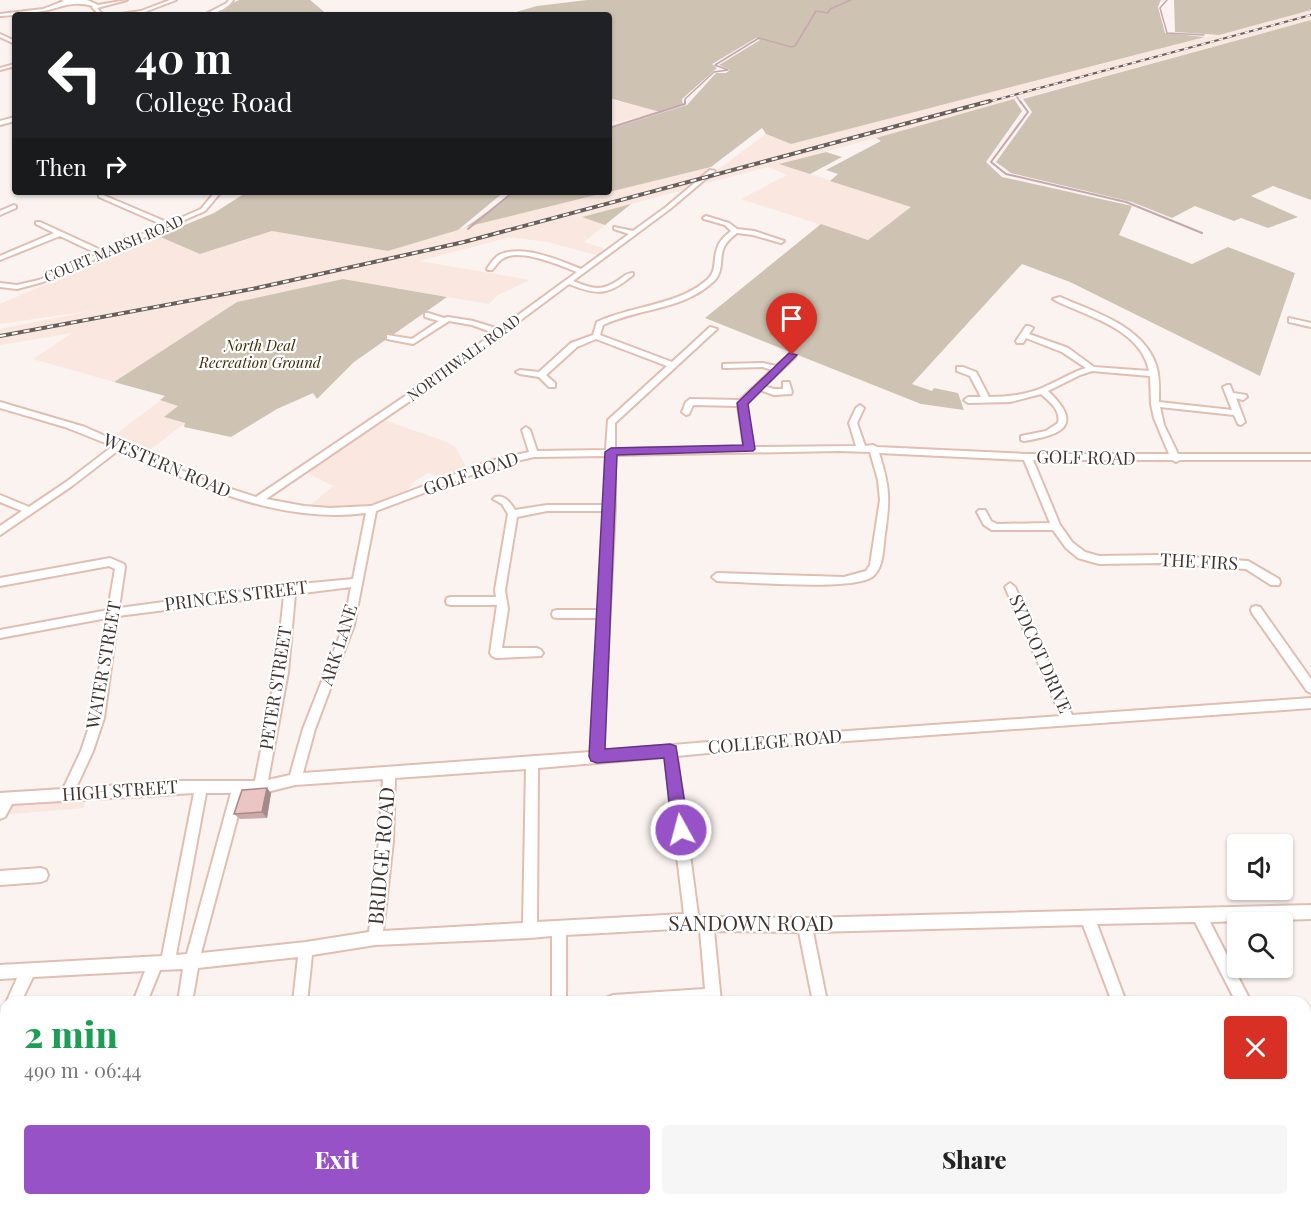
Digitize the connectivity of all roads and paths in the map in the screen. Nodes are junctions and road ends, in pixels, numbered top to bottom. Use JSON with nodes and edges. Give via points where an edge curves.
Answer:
{"nodes":[{"id":1,"x":59,"y":0,"type":"edge"},
{"id":2,"x":125,"y":0,"type":"edge"},
{"id":3,"x":174,"y":0,"type":"edge"},
{"id":4,"x":231,"y":0,"type":"edge"},
{"id":5,"x":68,"y":1,"type":"edge"},
{"id":6,"x":97,"y":6,"type":"junction"},
{"id":7,"x":18,"y":7,"type":"dead end"},
{"id":8,"x":11,"y":9,"type":"junction"},
{"id":9,"x":44,"y":10,"type":"junction"},
{"id":10,"x":146,"y":11,"type":"junction"},
{"id":11,"x":48,"y":12,"type":"edge"},
{"id":12,"x":98,"y":12,"type":"edge"},
{"id":13,"x":138,"y":12,"type":"edge"},
{"id":14,"x":150,"y":12,"type":"edge"},
{"id":15,"x":212,"y":12,"type":"edge"},
{"id":16,"x":0,"y":15,"type":"edge"},
{"id":17,"x":0,"y":35,"type":"edge"},
{"id":18,"x":12,"y":39,"type":"edge"},
{"id":19,"x":8,"y":40,"type":"junction"},
{"id":20,"x":12,"y":42,"type":"edge"},
{"id":21,"x":712,"y":171,"type":"dead end"},
{"id":22,"x":216,"y":195,"type":"edge"},
{"id":23,"x":101,"y":196,"type":"dead end"},
{"id":24,"x":14,"y":207,"type":"dead end"},
{"id":25,"x":668,"y":208,"type":"junction"},
{"id":26,"x":677,"y":211,"type":"dead end"},
{"id":27,"x":0,"y":213,"type":"edge"},
{"id":28,"x":710,"y":221,"type":"dead end"},
{"id":29,"x":38,"y":223,"type":"dead end"},
{"id":30,"x":169,"y":225,"type":"junction"},
{"id":31,"x":616,"y":228,"type":"dead end"},
{"id":32,"x":735,"y":231,"type":"junction"},
{"id":33,"x":60,"y":233,"type":"junction"},
{"id":34,"x":634,"y":233,"type":"junction"},
{"id":35,"x":776,"y":238,"type":"dead end"},
{"id":36,"x":102,"y":253,"type":"junction"},
{"id":37,"x":0,"y":258,"type":"edge"},
{"id":38,"x":718,"y":268,"type":"junction"},
{"id":39,"x":729,"y":269,"type":"dead end"},
{"id":40,"x":490,"y":270,"type":"dead end"},
{"id":41,"x":583,"y":272,"type":"junction"},
{"id":42,"x":631,"y":274,"type":"dead end"},
{"id":43,"x":622,"y":281,"type":"junction"},
{"id":44,"x":569,"y":282,"type":"junction"},
{"id":45,"x":0,"y":285,"type":"edge"},
{"id":46,"x":633,"y":285,"type":"dead end"},
{"id":47,"x":1056,"y":299,"type":"dead end"},
{"id":48,"x":428,"y":315,"type":"dead end"},
{"id":49,"x":443,"y":320,"type":"junction"},
{"id":50,"x":1292,"y":320,"type":"dead end"},
{"id":51,"x":1311,"y":326,"type":"edge"},
{"id":52,"x":713,"y":329,"type":"dead end"},
{"id":53,"x":499,"y":332,"type":"junction"},
{"id":54,"x":1025,"y":334,"type":"dead end"},
{"id":55,"x":390,"y":336,"type":"dead end"},
{"id":56,"x":596,"y":336,"type":"junction"},
{"id":57,"x":792,"y":355,"type":"dead end"},
{"id":58,"x":674,"y":366,"type":"junction"},
{"id":59,"x":726,"y":366,"type":"dead end"},
{"id":60,"x":777,"y":369,"type":"junction"},
{"id":61,"x":960,"y":369,"type":"dead end"},
{"id":62,"x":1092,"y":369,"type":"junction"},
{"id":63,"x":520,"y":372,"type":"dead end"},
{"id":64,"x":1154,"y":374,"type":"junction"},
{"id":65,"x":541,"y":375,"type":"junction"},
{"id":66,"x":786,"y":384,"type":"dead end"},
{"id":67,"x":552,"y":385,"type":"dead end"},
{"id":68,"x":758,"y":387,"type":"junction"},
{"id":69,"x":1042,"y":391,"type":"junction"},
{"id":70,"x":1243,"y":397,"type":"dead end"},
{"id":71,"x":986,"y":399,"type":"junction"},
{"id":72,"x":968,"y":400,"type":"dead end"},
{"id":73,"x":742,"y":403,"type":"junction"},
{"id":74,"x":1155,"y":404,"type":"junction"},
{"id":75,"x":0,"y":405,"type":"edge"},
{"id":76,"x":860,"y":408,"type":"dead end"},
{"id":77,"x":686,"y":412,"type":"dead end"},
{"id":78,"x":526,"y":430,"type":"dead end"},
{"id":79,"x":1024,"y":438,"type":"dead end"},
{"id":80,"x":119,"y":446,"type":"junction"},
{"id":81,"x":861,"y":448,"type":"junction"},
{"id":82,"x":873,"y":448,"type":"junction"},
{"id":83,"x":749,"y":449,"type":"junction"},
{"id":84,"x":611,"y":452,"type":"junction"},
{"id":85,"x":534,"y":454,"type":"junction"},
{"id":86,"x":1027,"y":457,"type":"junction"},
{"id":87,"x":1311,"y":457,"type":"edge"},
{"id":88,"x":1176,"y":459,"type":"junction"},
{"id":89,"x":0,"y":498,"type":"edge"},
{"id":90,"x":498,"y":499,"type":"dead end"},
{"id":91,"x":256,"y":502,"type":"junction"},
{"id":92,"x":610,"y":508,"type":"junction"},
{"id":93,"x":372,"y":509,"type":"junction"},
{"id":94,"x":30,"y":510,"type":"junction"},
{"id":95,"x":982,"y":512,"type":"dead end"},
{"id":96,"x":513,"y":514,"type":"junction"},
{"id":97,"x":1056,"y":526,"type":"junction"},
{"id":98,"x":0,"y":531,"type":"edge"},
{"id":99,"x":717,"y":577,"type":"dead end"},
{"id":100,"x":0,"y":582,"type":"edge"},
{"id":101,"x":358,"y":582,"type":"junction"},
{"id":102,"x":1275,"y":582,"type":"dead end"},
{"id":103,"x":1010,"y":588,"type":"dead end"},
{"id":104,"x":290,"y":589,"type":"junction"},
{"id":105,"x":451,"y":601,"type":"dead end"},
{"id":106,"x":501,"y":601,"type":"junction"},
{"id":107,"x":1256,"y":610,"type":"dead end"},
{"id":108,"x":114,"y":613,"type":"junction"},
{"id":109,"x":557,"y":614,"type":"dead end"},
{"id":110,"x":604,"y":614,"type":"junction"},
{"id":111,"x":0,"y":634,"type":"edge"},
{"id":112,"x":537,"y":653,"type":"dead end"},
{"id":113,"x":1311,"y":688,"type":"edge"},
{"id":114,"x":1311,"y":703,"type":"edge"},
{"id":115,"x":1070,"y":721,"type":"junction"},
{"id":116,"x":670,"y":751,"type":"junction"},
{"id":117,"x":597,"y":756,"type":"junction"},
{"id":118,"x":532,"y":763,"type":"junction"},
{"id":119,"x":389,"y":773,"type":"junction"},
{"id":120,"x":295,"y":779,"type":"junction"},
{"id":121,"x":201,"y":787,"type":"junction"},
{"id":122,"x":260,"y":787,"type":"junction"},
{"id":123,"x":239,"y":788,"type":"junction"},
{"id":124,"x":67,"y":794,"type":"junction"},
{"id":125,"x":4,"y":799,"type":"edge"},
{"id":126,"x":0,"y":813,"type":"edge"},
{"id":127,"x":41,"y":875,"type":"dead end"},
{"id":128,"x":0,"y":878,"type":"edge"},
{"id":129,"x":1311,"y":912,"type":"edge"},
{"id":130,"x":1199,"y":915,"type":"junction"},
{"id":131,"x":1088,"y":919,"type":"junction"},
{"id":132,"x":699,"y":923,"type":"junction"},
{"id":133,"x":805,"y":925,"type":"junction"},
{"id":134,"x":559,"y":929,"type":"junction"},
{"id":135,"x":530,"y":931,"type":"junction"},
{"id":136,"x":375,"y":938,"type":"junction"},
{"id":137,"x":306,"y":949,"type":"junction"},
{"id":138,"x":192,"y":961,"type":"junction"},
{"id":139,"x":162,"y":962,"type":"junction"},
{"id":140,"x":29,"y":970,"type":"junction"},
{"id":141,"x":0,"y":972,"type":"edge"},
{"id":142,"x":16,"y":996,"type":"edge"},
{"id":143,"x":143,"y":996,"type":"edge"},
{"id":144,"x":186,"y":996,"type":"edge"},
{"id":145,"x":301,"y":996,"type":"edge"},
{"id":146,"x":559,"y":996,"type":"edge"},
{"id":147,"x":713,"y":996,"type":"edge"},
{"id":148,"x":819,"y":996,"type":"edge"},
{"id":149,"x":1117,"y":996,"type":"edge"},
{"id":150,"x":1241,"y":996,"type":"edge"}],
"edges":[{"from":1,"to":5,"type":"street"},
{"from":2,"to":6,"type":"street"},
{"from":3,"to":10,"type":"street"},
{"from":4,"to":15,"type":"street"},
{"from":5,"to":6,"type":"street","via":[[86,1]]},
{"from":5,"to":9,"type":"street"},
{"from":6,"to":12,"type":"street","via":[[94,7]]},
{"from":7,"to":8,"type":"street"},
{"from":8,"to":9,"type":"street"},
{"from":8,"to":16,"type":"street"},
{"from":9,"to":11,"type":"street"},
{"from":10,"to":13,"type":"street"},
{"from":10,"to":14,"type":"street"},
{"from":17,"to":19,"type":"street"},
{"from":18,"to":19,"type":"street"},
{"from":19,"to":20,"type":"street"},
{"from":21,"to":25,"type":"street","name":"NORTHWALL ROAD"},
{"from":22,"to":30,"type":"street","name":"COURT MARSH ROAD","via":[[203,210]]},
{"from":23,"to":30,"type":"street"},
{"from":24,"to":27,"type":"street"},
{"from":25,"to":26,"type":"street"},
{"from":25,"to":34,"type":"street","name":"NORTHWALL ROAD"},
{"from":28,"to":32,"type":"street","via":[[727,224]]},
{"from":29,"to":33,"type":"street"},
{"from":30,"to":36,"type":"street","name":"COURT MARSH ROAD"},
{"from":31,"to":34,"type":"street"},
{"from":32,"to":35,"type":"street"},
{"from":32,"to":38,"type":"street","via":[[720,248]]},
{"from":33,"to":36,"type":"street"},
{"from":33,"to":37,"type":"street"},
{"from":34,"to":41,"type":"street","name":"NORTHWALL ROAD"},
{"from":36,"to":45,"type":"street","name":"COURT MARSH ROAD","via":[[41,281]]},
{"from":38,"to":39,"type":"street"},
{"from":38,"to":56,"type":"street","via":[[712,279],[685,299],[612,317],[600,324]]},
{"from":40,"to":41,"type":"street","via":[[499,258],[512,254],[556,262]]},
{"from":41,"to":44,"type":"street","name":"NORTHWALL ROAD"},
{"from":42,"to":43,"type":"street"},
{"from":43,"to":44,"type":"street","via":[[601,293]]},
{"from":43,"to":46,"type":"street"},
{"from":44,"to":53,"type":"street","name":"NORTHWALL ROAD"},
{"from":47,"to":64,"type":"street","via":[[1126,333],[1150,360]]},
{"from":48,"to":49,"type":"street"},
{"from":49,"to":53,"type":"street","via":[[473,323]]},
{"from":49,"to":55,"type":"street","via":[[413,342]]},
{"from":50,"to":51,"type":"street"},
{"from":52,"to":58,"type":"street"},
{"from":53,"to":91,"type":"street","name":"NORTHWALL ROAD"},
{"from":54,"to":62,"type":"street","via":[[1065,350]]},
{"from":56,"to":58,"type":"street"},
{"from":56,"to":65,"type":"street","via":[[574,345]]},
{"from":57,"to":60,"type":"street"},
{"from":58,"to":84,"type":"street","via":[[611,422]]},
{"from":59,"to":60,"type":"street"},
{"from":60,"to":68,"type":"street"},
{"from":61,"to":71,"type":"street","via":[[976,370]]},
{"from":62,"to":64,"type":"street"},
{"from":62,"to":69,"type":"street"},
{"from":63,"to":65,"type":"street"},
{"from":64,"to":74,"type":"street"},
{"from":65,"to":67,"type":"street"},
{"from":66,"to":68,"type":"street","via":[[788,392]]},
{"from":68,"to":73,"type":"street"},
{"from":69,"to":71,"type":"street","via":[[1010,399]]},
{"from":69,"to":79,"type":"street","via":[[1057,403],[1063,424],[1058,431]]},
{"from":70,"to":74,"type":"street","via":[[1229,391],[1240,418]]},
{"from":71,"to":72,"type":"street"},
{"from":73,"to":77,"type":"street","via":[[690,402]]},
{"from":73,"to":83,"type":"street"},
{"from":74,"to":88,"type":"street"},
{"from":75,"to":80,"type":"street","name":"WESTERN ROAD"},
{"from":76,"to":81,"type":"street","via":[[853,423]]},
{"from":78,"to":85,"type":"street"},
{"from":80,"to":91,"type":"street","name":"WESTERN ROAD","via":[[198,483]]},
{"from":80,"to":94,"type":"street"},
{"from":81,"to":82,"type":"street","name":"GOLF ROAD"},
{"from":81,"to":83,"type":"street","name":"GOLF ROAD"},
{"from":82,"to":86,"type":"street","name":"GOLF ROAD"},
{"from":82,"to":99,"type":"street","via":[[885,500],[875,566],[869,574],[844,581]]},
{"from":83,"to":84,"type":"street","name":"GOLF ROAD"},
{"from":84,"to":85,"type":"street","name":"GOLF ROAD"},
{"from":84,"to":92,"type":"street"},
{"from":85,"to":93,"type":"street","name":"GOLF ROAD","via":[[493,462]]},
{"from":86,"to":88,"type":"street","name":"GOLF ROAD"},
{"from":86,"to":97,"type":"street","name":"THE FIRS"},
{"from":87,"to":88,"type":"street","name":"GOLF ROAD"},
{"from":89,"to":94,"type":"street"},
{"from":90,"to":96,"type":"street"},
{"from":91,"to":93,"type":"street","name":"WESTERN ROAD","via":[[330,511]]},
{"from":92,"to":96,"type":"street","via":[[547,508]]},
{"from":92,"to":110,"type":"street"},
{"from":93,"to":101,"type":"street","name":"ARK LANE"},
{"from":94,"to":98,"type":"street"},
{"from":95,"to":97,"type":"street","via":[[987,523],[995,528]]},
{"from":96,"to":106,"type":"street"},
{"from":97,"to":102,"type":"street","name":"THE FIRS","via":[[1069,545],[1082,555],[1100,560],[1248,565]]},
{"from":100,"to":108,"type":"street","name":"WATER STREET","via":[[110,562],[120,567]]},
{"from":101,"to":104,"type":"street","name":"PRINCES STREET"},
{"from":101,"to":120,"type":"street","name":"ARK LANE","via":[[349,625],[309,729]]},
{"from":103,"to":115,"type":"street","name":"SYDCOT DRIVE"},
{"from":104,"to":108,"type":"street","name":"PRINCES STREET"},
{"from":104,"to":122,"type":"street","name":"PETER STREET","via":[[282,672]]},
{"from":105,"to":106,"type":"street"},
{"from":106,"to":112,"type":"street","via":[[496,653]]},
{"from":107,"to":113,"type":"street"},
{"from":108,"to":111,"type":"street","name":"PRINCES STREET"},
{"from":108,"to":124,"type":"street","name":"WATER STREET","via":[[98,718]]},
{"from":109,"to":110,"type":"street"},
{"from":110,"to":117,"type":"street"},
{"from":114,"to":115,"type":"street","name":"COLLEGE ROAD"},
{"from":115,"to":116,"type":"street","name":"COLLEGE ROAD"},
{"from":116,"to":117,"type":"street","name":"COLLEGE ROAD"},
{"from":116,"to":132,"type":"street"},
{"from":117,"to":118,"type":"street","name":"COLLEGE ROAD"},
{"from":118,"to":119,"type":"street","name":"COLLEGE ROAD"},
{"from":118,"to":135,"type":"street"},
{"from":119,"to":120,"type":"street","name":"COLLEGE ROAD"},
{"from":119,"to":136,"type":"street","name":"BRIDGE ROAD"},
{"from":120,"to":122,"type":"street","name":"COLLEGE ROAD"},
{"from":121,"to":123,"type":"street","name":"HIGH STREET"},
{"from":121,"to":124,"type":"street","name":"HIGH STREET"},
{"from":121,"to":139,"type":"street"},
{"from":122,"to":123,"type":"street","name":"COLLEGE ROAD"},
{"from":123,"to":138,"type":"street"},
{"from":124,"to":125,"type":"street","name":"HIGH STREET"},
{"from":125,"to":126,"type":"street"},
{"from":127,"to":128,"type":"street"},
{"from":129,"to":130,"type":"street","name":"SANDOWN ROAD"},
{"from":130,"to":131,"type":"street","name":"SANDOWN ROAD"},
{"from":130,"to":150,"type":"street"},
{"from":131,"to":133,"type":"street","name":"SANDOWN ROAD"},
{"from":131,"to":149,"type":"street"},
{"from":132,"to":133,"type":"street","name":"SANDOWN ROAD"},
{"from":132,"to":134,"type":"street","name":"SANDOWN ROAD"},
{"from":132,"to":147,"type":"street"},
{"from":133,"to":148,"type":"street"},
{"from":134,"to":135,"type":"street","name":"SANDOWN ROAD"},
{"from":134,"to":146,"type":"street"},
{"from":135,"to":136,"type":"street","name":"SANDOWN ROAD"},
{"from":136,"to":137,"type":"street","name":"SANDOWN ROAD"},
{"from":137,"to":138,"type":"street","name":"SANDOWN ROAD"},
{"from":137,"to":145,"type":"street"},
{"from":138,"to":139,"type":"street","name":"SANDOWN ROAD"},
{"from":138,"to":144,"type":"street"},
{"from":139,"to":140,"type":"street","name":"SANDOWN ROAD"},
{"from":139,"to":143,"type":"street"},
{"from":140,"to":141,"type":"street","name":"SANDOWN ROAD"},
{"from":140,"to":142,"type":"street"}]}
